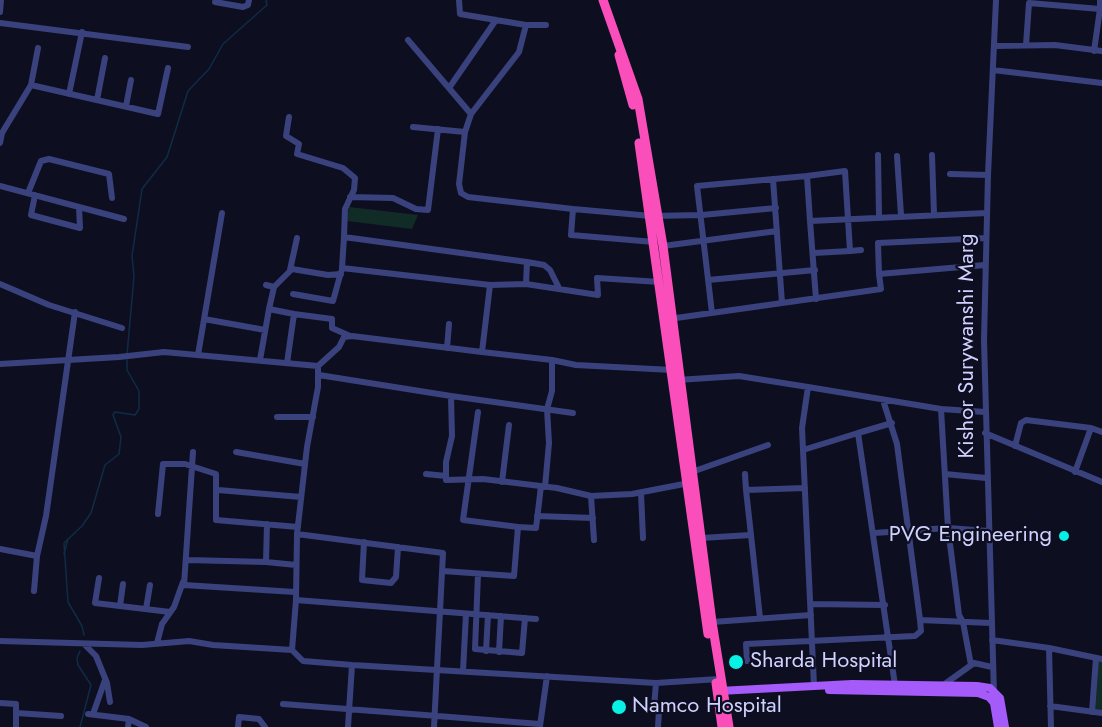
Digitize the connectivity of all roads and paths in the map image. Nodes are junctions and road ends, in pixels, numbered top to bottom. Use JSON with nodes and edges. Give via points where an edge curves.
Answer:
{"nodes":[{"id":1,"x":1,"y":0,"type":"edge"},
{"id":2,"x":249,"y":0,"type":"edge"},
{"id":3,"x":459,"y":0,"type":"edge"},
{"id":4,"x":597,"y":0,"type":"edge"},
{"id":5,"x":603,"y":0,"type":"edge"},
{"id":6,"x":996,"y":0,"type":"edge"},
{"id":7,"x":1100,"y":0,"type":"edge"},
{"id":8,"x":215,"y":2,"type":"dead end"},
{"id":9,"x":1100,"y":9,"type":"junction"},
{"id":10,"x":0,"y":12,"type":"edge"},
{"id":11,"x":496,"y":20,"type":"junction"},
{"id":12,"x":0,"y":23,"type":"edge"},
{"id":13,"x":526,"y":25,"type":"junction"},
{"id":14,"x":546,"y":25,"type":"dead end"},
{"id":15,"x":82,"y":32,"type":"junction"},
{"id":16,"x":408,"y":40,"type":"dead end"},
{"id":17,"x":1026,"y":45,"type":"junction"},
{"id":18,"x":994,"y":46,"type":"junction"},
{"id":19,"x":188,"y":47,"type":"dead end"},
{"id":20,"x":38,"y":48,"type":"dead end"},
{"id":21,"x":1094,"y":51,"type":"junction"},
{"id":22,"x":1102,"y":51,"type":"edge"},
{"id":23,"x":105,"y":58,"type":"dead end"},
{"id":24,"x":168,"y":68,"type":"dead end"},
{"id":25,"x":993,"y":70,"type":"junction"},
{"id":26,"x":131,"y":80,"type":"dead end"},
{"id":27,"x":1102,"y":83,"type":"edge"},
{"id":28,"x":31,"y":85,"type":"junction"},
{"id":29,"x":449,"y":88,"type":"junction"},
{"id":30,"x":69,"y":94,"type":"junction"},
{"id":31,"x":97,"y":100,"type":"junction"},
{"id":32,"x":126,"y":106,"type":"junction"},
{"id":33,"x":471,"y":114,"type":"junction"},
{"id":34,"x":289,"y":117,"type":"dead end"},
{"id":35,"x":413,"y":127,"type":"dead end"},
{"id":36,"x":438,"y":129,"type":"junction"},
{"id":37,"x":465,"y":132,"type":"junction"},
{"id":38,"x":1,"y":133,"type":"edge"},
{"id":39,"x":0,"y":143,"type":"edge"},
{"id":40,"x":878,"y":155,"type":"dead end"},
{"id":41,"x":932,"y":155,"type":"dead end"},
{"id":42,"x":897,"y":156,"type":"dead end"},
{"id":43,"x":950,"y":174,"type":"dead end"},
{"id":44,"x":987,"y":175,"type":"junction"},
{"id":45,"x":807,"y":176,"type":"junction"},
{"id":46,"x":773,"y":178,"type":"junction"},
{"id":47,"x":0,"y":186,"type":"edge"},
{"id":48,"x":31,"y":194,"type":"junction"},
{"id":49,"x":350,"y":197,"type":"junction"},
{"id":50,"x":112,"y":198,"type":"dead end"},
{"id":51,"x":79,"y":207,"type":"junction"},
{"id":52,"x":776,"y":208,"type":"junction"},
{"id":53,"x":573,"y":210,"type":"junction"},
{"id":54,"x":222,"y":213,"type":"dead end"},
{"id":55,"x":987,"y":213,"type":"junction"},
{"id":56,"x":934,"y":214,"type":"junction"},
{"id":57,"x":702,"y":215,"type":"junction"},
{"id":58,"x":901,"y":215,"type":"junction"},
{"id":59,"x":654,"y":216,"type":"junction"},
{"id":60,"x":879,"y":216,"type":"junction"},
{"id":61,"x":847,"y":218,"type":"junction"},
{"id":62,"x":124,"y":219,"type":"dead end"},
{"id":63,"x":810,"y":221,"type":"junction"},
{"id":64,"x":777,"y":231,"type":"junction"},
{"id":65,"x":344,"y":237,"type":"junction"},
{"id":66,"x":297,"y":238,"type":"dead end"},
{"id":67,"x":986,"y":238,"type":"junction"},
{"id":68,"x":704,"y":239,"type":"junction"},
{"id":69,"x":658,"y":244,"type":"junction"},
{"id":70,"x":850,"y":250,"type":"junction"},
{"id":71,"x":861,"y":250,"type":"dead end"},
{"id":72,"x":814,"y":253,"type":"junction"},
{"id":73,"x":527,"y":261,"type":"junction"},
{"id":74,"x":985,"y":265,"type":"junction"},
{"id":75,"x":290,"y":270,"type":"junction"},
{"id":76,"x":815,"y":270,"type":"junction"},
{"id":77,"x":341,"y":271,"type":"junction"},
{"id":78,"x":780,"y":273,"type":"junction"},
{"id":79,"x":879,"y":274,"type":"junction"},
{"id":80,"x":708,"y":280,"type":"junction"},
{"id":81,"x":660,"y":282,"type":"junction"},
{"id":82,"x":0,"y":284,"type":"edge"},
{"id":83,"x":526,"y":284,"type":"junction"},
{"id":84,"x":266,"y":285,"type":"dead end"},
{"id":85,"x":490,"y":285,"type":"junction"},
{"id":86,"x":274,"y":287,"type":"junction"},
{"id":87,"x":559,"y":288,"type":"junction"},
{"id":88,"x":293,"y":294,"type":"dead end"},
{"id":89,"x":816,"y":299,"type":"junction"},
{"id":90,"x":782,"y":303,"type":"junction"},
{"id":91,"x":269,"y":309,"type":"junction"},
{"id":92,"x":75,"y":312,"type":"junction"},
{"id":93,"x":712,"y":313,"type":"junction"},
{"id":94,"x":294,"y":314,"type":"junction"},
{"id":95,"x":204,"y":319,"type":"junction"},
{"id":96,"x":669,"y":319,"type":"junction"},
{"id":97,"x":449,"y":324,"type":"dead end"},
{"id":98,"x":122,"y":328,"type":"dead end"},
{"id":99,"x":266,"y":330,"type":"junction"},
{"id":100,"x":350,"y":336,"type":"junction"},
{"id":101,"x":447,"y":348,"type":"junction"},
{"id":102,"x":482,"y":351,"type":"junction"},
{"id":103,"x":198,"y":355,"type":"junction"},
{"id":104,"x":67,"y":359,"type":"junction"},
{"id":105,"x":260,"y":360,"type":"junction"},
{"id":106,"x":552,"y":360,"type":"junction"},
{"id":107,"x":287,"y":363,"type":"junction"},
{"id":108,"x":0,"y":364,"type":"edge"},
{"id":109,"x":318,"y":366,"type":"junction"},
{"id":110,"x":319,"y":375,"type":"junction"},
{"id":111,"x":677,"y":375,"type":"junction"},
{"id":112,"x":808,"y":387,"type":"junction"},
{"id":113,"x":452,"y":396,"type":"junction"},
{"id":114,"x":883,"y":400,"type":"junction"},
{"id":115,"x":547,"y":409,"type":"junction"},
{"id":116,"x":941,"y":409,"type":"junction"},
{"id":117,"x":478,"y":412,"type":"dead end"},
{"id":118,"x":985,"y":412,"type":"junction"},
{"id":119,"x":573,"y":413,"type":"dead end"},
{"id":120,"x":277,"y":417,"type":"dead end"},
{"id":121,"x":313,"y":417,"type":"junction"},
{"id":122,"x":892,"y":423,"type":"junction"},
{"id":123,"x":509,"y":425,"type":"dead end"},
{"id":124,"x":1091,"y":428,"type":"junction"},
{"id":125,"x":1102,"y":432,"type":"edge"},
{"id":126,"x":858,"y":433,"type":"junction"},
{"id":127,"x":985,"y":433,"type":"junction"},
{"id":128,"x":768,"y":445,"type":"dead end"},
{"id":129,"x":1015,"y":446,"type":"junction"},
{"id":130,"x":803,"y":450,"type":"junction"},
{"id":131,"x":193,"y":452,"type":"dead end"},
{"id":132,"x":236,"y":452,"type":"dead end"},
{"id":133,"x":305,"y":464,"type":"junction"},
{"id":134,"x":191,"y":467,"type":"junction"},
{"id":135,"x":1075,"y":472,"type":"junction"},
{"id":136,"x":426,"y":474,"type":"dead end"},
{"id":137,"x":744,"y":474,"type":"dead end"},
{"id":138,"x":945,"y":474,"type":"junction"},
{"id":139,"x":446,"y":476,"type":"junction"},
{"id":140,"x":690,"y":478,"type":"junction"},
{"id":141,"x":986,"y":478,"type":"junction"},
{"id":142,"x":469,"y":480,"type":"junction"},
{"id":143,"x":501,"y":482,"type":"junction"},
{"id":144,"x":1102,"y":482,"type":"edge"},
{"id":145,"x":543,"y":487,"type":"junction"},
{"id":146,"x":805,"y":488,"type":"junction"},
{"id":147,"x":218,"y":490,"type":"junction"},
{"id":148,"x":746,"y":490,"type":"junction"},
{"id":149,"x":640,"y":493,"type":"junction"},
{"id":150,"x":591,"y":496,"type":"junction"},
{"id":151,"x":301,"y":497,"type":"junction"},
{"id":152,"x":158,"y":514,"type":"dead end"},
{"id":153,"x":537,"y":516,"type":"junction"},
{"id":154,"x":593,"y":518,"type":"junction"},
{"id":155,"x":267,"y":524,"type":"junction"},
{"id":156,"x":518,"y":527,"type":"junction"},
{"id":157,"x":948,"y":528,"type":"junction"},
{"id":158,"x":298,"y":530,"type":"junction"},
{"id":159,"x":909,"y":531,"type":"junction"},
{"id":160,"x":988,"y":531,"type":"junction"},
{"id":161,"x":874,"y":533,"type":"junction"},
{"id":162,"x":751,"y":535,"type":"junction"},
{"id":163,"x":643,"y":538,"type":"dead end"},
{"id":164,"x":701,"y":538,"type":"junction"},
{"id":165,"x":594,"y":540,"type":"dead end"},
{"id":166,"x":364,"y":542,"type":"junction"},
{"id":167,"x":398,"y":547,"type":"junction"},
{"id":168,"x":0,"y":549,"type":"edge"},
{"id":169,"x":37,"y":556,"type":"junction"},
{"id":170,"x":187,"y":560,"type":"junction"},
{"id":171,"x":266,"y":562,"type":"junction"},
{"id":172,"x":296,"y":565,"type":"junction"},
{"id":173,"x":442,"y":571,"type":"junction"},
{"id":174,"x":478,"y":574,"type":"junction"},
{"id":175,"x":99,"y":578,"type":"dead end"},
{"id":176,"x":183,"y":582,"type":"junction"},
{"id":177,"x":123,"y":584,"type":"dead end"},
{"id":178,"x":150,"y":585,"type":"dead end"},
{"id":179,"x":34,"y":591,"type":"dead end"},
{"id":180,"x":295,"y":592,"type":"junction"},
{"id":181,"x":296,"y":600,"type":"junction"},
{"id":182,"x":812,"y":604,"type":"junction"},
{"id":183,"x":885,"y":605,"type":"junction"},
{"id":184,"x":120,"y":606,"type":"junction"},
{"id":185,"x":146,"y":609,"type":"junction"},
{"id":186,"x":170,"y":612,"type":"junction"},
{"id":187,"x":441,"y":612,"type":"junction"},
{"id":188,"x":466,"y":614,"type":"junction"},
{"id":189,"x":476,"y":614,"type":"junction"},
{"id":190,"x":489,"y":615,"type":"junction"},
{"id":191,"x":811,"y":615,"type":"junction"},
{"id":192,"x":501,"y":616,"type":"junction"},
{"id":193,"x":525,"y":618,"type":"junction"},
{"id":194,"x":760,"y":618,"type":"junction"},
{"id":195,"x":536,"y":619,"type":"dead end"},
{"id":196,"x":920,"y":620,"type":"junction"},
{"id":197,"x":712,"y":622,"type":"junction"},
{"id":198,"x":963,"y":622,"type":"junction"},
{"id":199,"x":991,"y":623,"type":"junction"},
{"id":200,"x":812,"y":639,"type":"junction"},
{"id":201,"x":890,"y":639,"type":"junction"},
{"id":202,"x":992,"y":640,"type":"junction"},
{"id":203,"x":0,"y":641,"type":"edge"},
{"id":204,"x":157,"y":643,"type":"junction"},
{"id":205,"x":83,"y":644,"type":"junction"},
{"id":206,"x":713,"y":646,"type":"junction"},
{"id":207,"x":1049,"y":648,"type":"junction"},
{"id":208,"x":292,"y":650,"type":"junction"},
{"id":209,"x":486,"y":651,"type":"junction"},
{"id":210,"x":499,"y":651,"type":"junction"},
{"id":211,"x":1099,"y":659,"type":"edge"},
{"id":212,"x":747,"y":661,"type":"dead end"},
{"id":213,"x":352,"y":665,"type":"junction"},
{"id":214,"x":971,"y":665,"type":"junction"},
{"id":215,"x":992,"y":667,"type":"junction"},
{"id":216,"x":436,"y":670,"type":"junction"},
{"id":217,"x":463,"y":671,"type":"junction"},
{"id":218,"x":547,"y":676,"type":"junction"},
{"id":219,"x":105,"y":679,"type":"junction"},
{"id":220,"x":719,"y":679,"type":"junction"},
{"id":221,"x":656,"y":683,"type":"junction"},
{"id":222,"x":896,"y":685,"type":"junction"},
{"id":223,"x":814,"y":686,"type":"junction"},
{"id":224,"x":941,"y":686,"type":"junction"},
{"id":225,"x":721,"y":694,"type":"junction"},
{"id":226,"x":994,"y":696,"type":"junction"},
{"id":227,"x":110,"y":702,"type":"dead end"},
{"id":228,"x":0,"y":704,"type":"edge"},
{"id":229,"x":283,"y":704,"type":"dead end"},
{"id":230,"x":1050,"y":706,"type":"junction"},
{"id":231,"x":350,"y":708,"type":"junction"},
{"id":232,"x":1092,"y":712,"type":"junction"},
{"id":233,"x":16,"y":713,"type":"junction"},
{"id":234,"x":1102,"y":713,"type":"edge"},
{"id":235,"x":434,"y":714,"type":"junction"},
{"id":236,"x":61,"y":716,"type":"dead end"},
{"id":237,"x":129,"y":719,"type":"junction"},
{"id":238,"x":540,"y":725,"type":"edge"},
{"id":239,"x":16,"y":727,"type":"edge"},
{"id":240,"x":128,"y":727,"type":"edge"},
{"id":241,"x":146,"y":727,"type":"edge"},
{"id":242,"x":238,"y":727,"type":"edge"},
{"id":243,"x":265,"y":727,"type":"edge"},
{"id":244,"x":348,"y":727,"type":"edge"},
{"id":245,"x":434,"y":727,"type":"edge"},
{"id":246,"x":658,"y":727,"type":"edge"},
{"id":247,"x":722,"y":727,"type":"edge"},
{"id":248,"x":729,"y":727,"type":"edge"},
{"id":249,"x":998,"y":727,"type":"edge"},
{"id":250,"x":1005,"y":727,"type":"edge"},
{"id":251,"x":1051,"y":727,"type":"edge"}],
"edges":[{"from":1,"to":10,"type":"street"},
{"from":2,"to":8,"type":"street","via":[[243,7]]},
{"from":3,"to":11,"type":"street","via":[[460,14]]},
{"from":4,"to":59,"type":"highway","via":[[631,94]]},
{"from":5,"to":59,"type":"highway","via":[[636,89]]},
{"from":6,"to":18,"type":"street","name":"Kishor Surywanshi Marg"},
{"from":7,"to":9,"type":"street"},
{"from":9,"to":17,"type":"street","via":[[1029,3]]},
{"from":9,"to":21,"type":"street"},
{"from":11,"to":13,"type":"street"},
{"from":11,"to":29,"type":"street"},
{"from":12,"to":15,"type":"street"},
{"from":13,"to":14,"type":"street"},
{"from":13,"to":33,"type":"street","via":[[519,52]]},
{"from":15,"to":19,"type":"street"},
{"from":15,"to":30,"type":"street"},
{"from":16,"to":29,"type":"street"},
{"from":17,"to":18,"type":"street"},
{"from":17,"to":21,"type":"street"},
{"from":18,"to":25,"type":"street","name":"Kishor Surywanshi Marg"},
{"from":20,"to":28,"type":"street"},
{"from":21,"to":22,"type":"street"},
{"from":23,"to":31,"type":"street"},
{"from":24,"to":32,"type":"street","via":[[158,114]]},
{"from":25,"to":27,"type":"street"},
{"from":25,"to":44,"type":"street","name":"Kishor Surywanshi Marg"},
{"from":26,"to":32,"type":"street"},
{"from":28,"to":30,"type":"street"},
{"from":28,"to":38,"type":"street"},
{"from":29,"to":33,"type":"street"},
{"from":30,"to":31,"type":"street"},
{"from":31,"to":32,"type":"street"},
{"from":33,"to":37,"type":"street"},
{"from":34,"to":49,"type":"street","via":[[286,136],[299,144],[297,154],[350,173],[355,184]]},
{"from":35,"to":36,"type":"street"},
{"from":36,"to":37,"type":"street"},
{"from":36,"to":49,"type":"street","via":[[428,210],[393,198]]},
{"from":37,"to":53,"type":"street","via":[[459,184],[464,195]]},
{"from":38,"to":39,"type":"street"},
{"from":40,"to":60,"type":"street"},
{"from":41,"to":56,"type":"street"},
{"from":42,"to":58,"type":"street"},
{"from":43,"to":44,"type":"street"},
{"from":44,"to":55,"type":"street","name":"Kishor Surywanshi Marg"},
{"from":45,"to":46,"type":"street"},
{"from":45,"to":61,"type":"street","via":[[845,171]]},
{"from":45,"to":63,"type":"street"},
{"from":46,"to":52,"type":"street"},
{"from":46,"to":57,"type":"street","via":[[697,186]]},
{"from":47,"to":48,"type":"street"},
{"from":48,"to":50,"type":"street","via":[[41,161],[49,159],[110,174]]},
{"from":48,"to":51,"type":"street"},
{"from":48,"to":51,"type":"street","via":[[32,215],[80,228]]},
{"from":49,"to":65,"type":"street","via":[[345,209]]},
{"from":51,"to":62,"type":"street"},
{"from":52,"to":57,"type":"street"},
{"from":52,"to":64,"type":"street"},
{"from":53,"to":59,"type":"street"},
{"from":53,"to":69,"type":"street","via":[[571,235]]},
{"from":54,"to":95,"type":"street"},
{"from":55,"to":56,"type":"street"},
{"from":55,"to":67,"type":"street","name":"Kishor Surywanshi Marg"},
{"from":56,"to":58,"type":"street"},
{"from":57,"to":59,"type":"street"},
{"from":57,"to":68,"type":"street"},
{"from":58,"to":60,"type":"street"},
{"from":59,"to":69,"type":"highway"},
{"from":60,"to":61,"type":"street"},
{"from":61,"to":63,"type":"street"},
{"from":61,"to":70,"type":"street"},
{"from":63,"to":72,"type":"street"},
{"from":64,"to":68,"type":"street"},
{"from":64,"to":78,"type":"street"},
{"from":65,"to":73,"type":"street"},
{"from":65,"to":77,"type":"street"},
{"from":66,"to":75,"type":"street"},
{"from":67,"to":74,"type":"street","name":"Kishor Surywanshi Marg"},
{"from":67,"to":79,"type":"street","via":[[878,243]]},
{"from":68,"to":69,"type":"street"},
{"from":68,"to":80,"type":"street"},
{"from":69,"to":81,"type":"highway"},
{"from":69,"to":96,"type":"highway"},
{"from":70,"to":71,"type":"street"},
{"from":70,"to":72,"type":"street"},
{"from":72,"to":76,"type":"street"},
{"from":73,"to":83,"type":"street"},
{"from":73,"to":87,"type":"street","via":[[550,270]]},
{"from":74,"to":79,"type":"street"},
{"from":74,"to":118,"type":"street","name":"Kishor Surywanshi Marg"},
{"from":75,"to":77,"type":"street"},
{"from":75,"to":86,"type":"street"},
{"from":76,"to":78,"type":"street"},
{"from":76,"to":89,"type":"street"},
{"from":77,"to":85,"type":"street"},
{"from":77,"to":88,"type":"street","via":[[333,301]]},
{"from":78,"to":80,"type":"street"},
{"from":78,"to":90,"type":"street"},
{"from":79,"to":89,"type":"street","via":[[881,289]]},
{"from":80,"to":93,"type":"street"},
{"from":81,"to":87,"type":"street","via":[[597,278],[598,295]]},
{"from":81,"to":96,"type":"highway"},
{"from":82,"to":92,"type":"street"},
{"from":83,"to":85,"type":"street"},
{"from":83,"to":87,"type":"street"},
{"from":84,"to":86,"type":"street"},
{"from":85,"to":102,"type":"street"},
{"from":86,"to":91,"type":"street"},
{"from":89,"to":90,"type":"street"},
{"from":90,"to":93,"type":"street"},
{"from":91,"to":94,"type":"street"},
{"from":91,"to":99,"type":"street"},
{"from":92,"to":98,"type":"street"},
{"from":92,"to":104,"type":"street"},
{"from":93,"to":96,"type":"street"},
{"from":94,"to":100,"type":"street","via":[[332,319],[332,328]]},
{"from":94,"to":107,"type":"street"},
{"from":95,"to":99,"type":"street"},
{"from":95,"to":103,"type":"street"},
{"from":96,"to":111,"type":"highway"},
{"from":97,"to":101,"type":"street"},
{"from":99,"to":105,"type":"street"},
{"from":100,"to":101,"type":"street"},
{"from":100,"to":109,"type":"street"},
{"from":101,"to":102,"type":"street"},
{"from":102,"to":106,"type":"street"},
{"from":103,"to":104,"type":"street","via":[[164,352]]},
{"from":103,"to":105,"type":"street"},
{"from":104,"to":108,"type":"street"},
{"from":104,"to":169,"type":"street"},
{"from":105,"to":107,"type":"street"},
{"from":106,"to":111,"type":"street"},
{"from":106,"to":115,"type":"street","via":[[552,391]]},
{"from":107,"to":109,"type":"street"},
{"from":109,"to":110,"type":"street"},
{"from":110,"to":113,"type":"street"},
{"from":110,"to":121,"type":"street"},
{"from":111,"to":112,"type":"street","via":[[739,376]]},
{"from":111,"to":140,"type":"highway"},
{"from":112,"to":114,"type":"street"},
{"from":112,"to":130,"type":"street"},
{"from":113,"to":115,"type":"street"},
{"from":113,"to":139,"type":"street"},
{"from":114,"to":116,"type":"street"},
{"from":114,"to":122,"type":"street"},
{"from":115,"to":119,"type":"street"},
{"from":115,"to":145,"type":"street","via":[[549,443]]},
{"from":116,"to":118,"type":"street"},
{"from":116,"to":138,"type":"street"},
{"from":117,"to":142,"type":"street"},
{"from":118,"to":127,"type":"street","name":"Kishor Surywanshi Marg"},
{"from":120,"to":121,"type":"street"},
{"from":121,"to":133,"type":"street"},
{"from":122,"to":126,"type":"street"},
{"from":122,"to":159,"type":"street"},
{"from":123,"to":143,"type":"street"},
{"from":124,"to":125,"type":"street"},
{"from":124,"to":129,"type":"street","via":[[1026,420],[1021,423]]},
{"from":124,"to":135,"type":"street"},
{"from":126,"to":130,"type":"street"},
{"from":126,"to":161,"type":"street"},
{"from":127,"to":129,"type":"street"},
{"from":127,"to":141,"type":"street","name":"Kishor Surywanshi Marg"},
{"from":128,"to":140,"type":"street"},
{"from":129,"to":135,"type":"street"},
{"from":130,"to":146,"type":"street"},
{"from":131,"to":134,"type":"street"},
{"from":132,"to":133,"type":"street"},
{"from":133,"to":151,"type":"street"},
{"from":134,"to":147,"type":"street","via":[[216,474]]},
{"from":134,"to":152,"type":"street","via":[[163,464]]},
{"from":134,"to":170,"type":"street"},
{"from":135,"to":144,"type":"street"},
{"from":136,"to":139,"type":"street"},
{"from":137,"to":148,"type":"street"},
{"from":138,"to":141,"type":"street"},
{"from":138,"to":157,"type":"street"},
{"from":139,"to":142,"type":"street","via":[[446,480]]},
{"from":140,"to":149,"type":"street"},
{"from":140,"to":164,"type":"highway"},
{"from":140,"to":206,"type":"highway"},
{"from":141,"to":160,"type":"street","name":"Kishor Surywanshi Marg"},
{"from":142,"to":143,"type":"street"},
{"from":142,"to":156,"type":"street","via":[[463,520]]},
{"from":143,"to":145,"type":"street"},
{"from":145,"to":150,"type":"street"},
{"from":145,"to":153,"type":"street"},
{"from":146,"to":148,"type":"street"},
{"from":146,"to":182,"type":"street"},
{"from":147,"to":151,"type":"street"},
{"from":147,"to":155,"type":"street","via":[[216,520]]},
{"from":148,"to":162,"type":"street"},
{"from":149,"to":150,"type":"street"},
{"from":149,"to":163,"type":"street"},
{"from":150,"to":154,"type":"street"},
{"from":151,"to":158,"type":"street"},
{"from":153,"to":154,"type":"street"},
{"from":153,"to":156,"type":"street","via":[[536,528]]},
{"from":154,"to":165,"type":"street"},
{"from":155,"to":158,"type":"street"},
{"from":155,"to":171,"type":"street"},
{"from":156,"to":174,"type":"street","via":[[513,576]]},
{"from":157,"to":159,"type":"street"},
{"from":157,"to":160,"type":"street"},
{"from":157,"to":198,"type":"street"},
{"from":158,"to":166,"type":"street"},
{"from":158,"to":172,"type":"street"},
{"from":159,"to":161,"type":"street"},
{"from":159,"to":196,"type":"street"},
{"from":160,"to":199,"type":"street","name":"Kishor Surywanshi Marg"},
{"from":161,"to":183,"type":"street"},
{"from":162,"to":164,"type":"street"},
{"from":162,"to":194,"type":"street"},
{"from":164,"to":197,"type":"highway"},
{"from":166,"to":167,"type":"street"},
{"from":166,"to":167,"type":"street","via":[[362,580],[391,583],[396,577]]},
{"from":167,"to":173,"type":"street","via":[[443,553]]},
{"from":168,"to":169,"type":"street"},
{"from":169,"to":179,"type":"street"},
{"from":170,"to":171,"type":"street"},
{"from":170,"to":176,"type":"street"},
{"from":171,"to":172,"type":"street"},
{"from":172,"to":180,"type":"street"},
{"from":173,"to":174,"type":"street"},
{"from":173,"to":187,"type":"street"},
{"from":174,"to":189,"type":"street"},
{"from":175,"to":184,"type":"street","via":[[95,603]]},
{"from":176,"to":180,"type":"street"},
{"from":176,"to":186,"type":"street"},
{"from":177,"to":184,"type":"street"},
{"from":178,"to":185,"type":"street"},
{"from":180,"to":181,"type":"street"},
{"from":181,"to":187,"type":"street"},
{"from":181,"to":208,"type":"street"},
{"from":182,"to":183,"type":"street"},
{"from":182,"to":191,"type":"street"},
{"from":183,"to":201,"type":"street"},
{"from":184,"to":185,"type":"street"},
{"from":185,"to":186,"type":"street"},
{"from":186,"to":204,"type":"street"},
{"from":187,"to":188,"type":"street"},
{"from":187,"to":216,"type":"street"},
{"from":188,"to":189,"type":"street"},
{"from":188,"to":217,"type":"street"},
{"from":189,"to":190,"type":"street"},
{"from":189,"to":209,"type":"street","via":[[476,649]]},
{"from":190,"to":192,"type":"street"},
{"from":190,"to":209,"type":"street"},
{"from":191,"to":194,"type":"street"},
{"from":191,"to":200,"type":"street"},
{"from":192,"to":193,"type":"street"},
{"from":192,"to":210,"type":"street"},
{"from":193,"to":195,"type":"street"},
{"from":193,"to":210,"type":"street","via":[[522,653]]},
{"from":194,"to":197,"type":"street"},
{"from":196,"to":198,"type":"street"},
{"from":196,"to":201,"type":"street","via":[[921,631],[915,636]]},
{"from":197,"to":206,"type":"highway"},
{"from":198,"to":199,"type":"street"},
{"from":198,"to":214,"type":"street"},
{"from":199,"to":202,"type":"street","name":"Kishor Surywanshi Marg"},
{"from":200,"to":201,"type":"street"},
{"from":200,"to":212,"type":"street","via":[[746,644]]},
{"from":200,"to":223,"type":"street"},
{"from":201,"to":222,"type":"street"},
{"from":202,"to":207,"type":"street"},
{"from":202,"to":215,"type":"street","name":"Kishor Surywanshi Marg"},
{"from":203,"to":205,"type":"street"},
{"from":204,"to":205,"type":"street"},
{"from":204,"to":208,"type":"street","via":[[189,641]]},
{"from":205,"to":219,"type":"street","via":[[96,656]]},
{"from":206,"to":220,"type":"highway"},
{"from":207,"to":211,"type":"street"},
{"from":207,"to":230,"type":"street"},
{"from":208,"to":213,"type":"street","via":[[303,661]]},
{"from":209,"to":210,"type":"street"},
{"from":211,"to":232,"type":"street"},
{"from":213,"to":216,"type":"street"},
{"from":213,"to":231,"type":"street"},
{"from":214,"to":215,"type":"street"},
{"from":214,"to":224,"type":"street"},
{"from":215,"to":226,"type":"street","name":"Kishor Surywanshi Marg"},
{"from":216,"to":217,"type":"street"},
{"from":216,"to":235,"type":"street"},
{"from":217,"to":218,"type":"street"},
{"from":218,"to":221,"type":"street"},
{"from":218,"to":238,"type":"street"},
{"from":219,"to":227,"type":"street"},
{"from":219,"to":237,"type":"street","via":[[91,714]]},
{"from":220,"to":221,"type":"street"},
{"from":220,"to":225,"type":"highway"},
{"from":221,"to":246,"type":"street","via":[[654,707],[659,711]]},
{"from":222,"to":223,"type":"main road"},
{"from":222,"to":224,"type":"main road"},
{"from":223,"to":225,"type":"main road"},
{"from":224,"to":226,"type":"main road","via":[[977,686]]},
{"from":225,"to":226,"type":"main road","via":[[865,689]]},
{"from":225,"to":247,"type":"highway"},
{"from":225,"to":248,"type":"highway"},
{"from":226,"to":249,"type":"main road"},
{"from":226,"to":250,"type":"main road","via":[[1003,704]]},
{"from":228,"to":233,"type":"street","via":[[16,704]]},
{"from":229,"to":231,"type":"street"},
{"from":230,"to":232,"type":"street"},
{"from":230,"to":251,"type":"street"},
{"from":231,"to":235,"type":"street"},
{"from":231,"to":244,"type":"street"},
{"from":232,"to":234,"type":"street"},
{"from":233,"to":236,"type":"street"},
{"from":233,"to":239,"type":"street"},
{"from":235,"to":238,"type":"street"},
{"from":235,"to":245,"type":"street"},
{"from":237,"to":240,"type":"street"},
{"from":237,"to":241,"type":"street"},
{"from":242,"to":243,"type":"street","via":[[239,717],[259,719]]}]}
